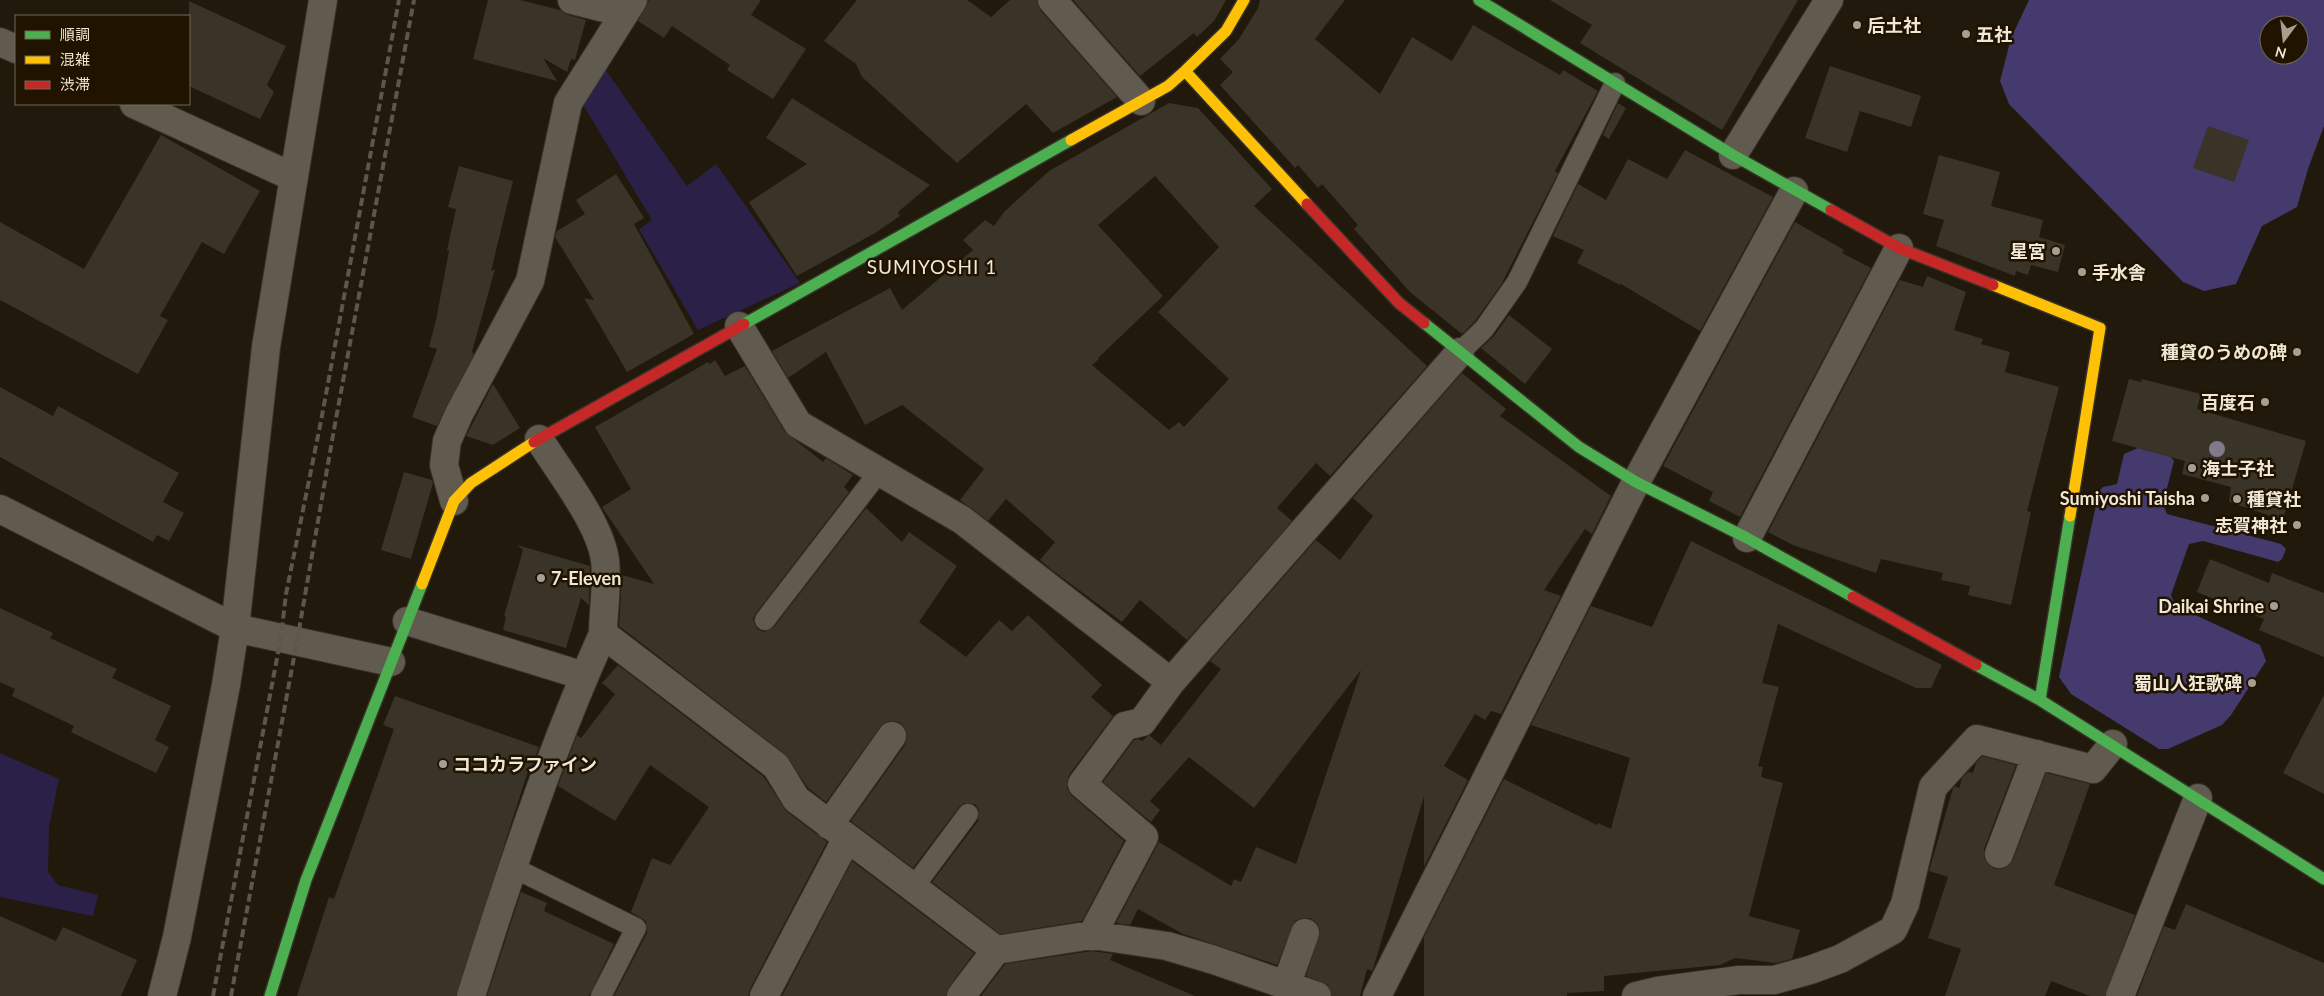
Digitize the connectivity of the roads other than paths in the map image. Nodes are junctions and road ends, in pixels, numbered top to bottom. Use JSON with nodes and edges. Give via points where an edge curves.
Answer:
{"nodes":[{"id":1,"x":323,"y":0,"type":"edge"},
{"id":2,"x":572,"y":0,"type":"edge"},
{"id":3,"x":1052,"y":0,"type":"edge"},
{"id":4,"x":1244,"y":0,"type":"edge"},
{"id":5,"x":1479,"y":0,"type":"edge"},
{"id":6,"x":1829,"y":0,"type":"edge"},
{"id":7,"x":628,"y":7,"type":"edge"},
{"id":8,"x":0,"y":42,"type":"edge"},
{"id":9,"x":15,"y":49,"type":"edge"},
{"id":10,"x":1184,"y":71,"type":"junction"},
{"id":11,"x":1615,"y":83,"type":"junction"},
{"id":12,"x":1141,"y":101,"type":"junction"},
{"id":13,"x":136,"y":105,"type":"edge"},
{"id":14,"x":1732,"y":155,"type":"junction"},
{"id":15,"x":293,"y":177,"type":"junction"},
{"id":16,"x":1794,"y":190,"type":"junction"},
{"id":17,"x":1898,"y":248,"type":"junction"},
{"id":18,"x":739,"y":326,"type":"junction"},
{"id":19,"x":1460,"y":352,"type":"junction"},
{"id":20,"x":539,"y":439,"type":"junction"},
{"id":21,"x":879,"y":472,"type":"junction"},
{"id":22,"x":1636,"y":482,"type":"junction"},
{"id":23,"x":454,"y":501,"type":"junction"},
{"id":24,"x":0,"y":509,"type":"edge"},
{"id":25,"x":1747,"y":538,"type":"junction"},
{"id":26,"x":765,"y":620,"type":"dead end"},
{"id":27,"x":407,"y":621,"type":"junction"},
{"id":28,"x":235,"y":628,"type":"junction"},
{"id":29,"x":603,"y":634,"type":"junction"},
{"id":30,"x":391,"y":662,"type":"junction"},
{"id":31,"x":584,"y":676,"type":"junction"},
{"id":32,"x":1171,"y":682,"type":"junction"},
{"id":33,"x":2040,"y":700,"type":"junction"},
{"id":34,"x":892,"y":736,"type":"dead end"},
{"id":35,"x":2113,"y":744,"type":"junction"},
{"id":36,"x":2037,"y":754,"type":"junction"},
{"id":37,"x":2198,"y":798,"type":"junction"},
{"id":38,"x":968,"y":814,"type":"dead end"},
{"id":39,"x":838,"y":831,"type":"junction"},
{"id":40,"x":2000,"y":854,"type":"dead end"},
{"id":41,"x":512,"y":867,"type":"junction"},
{"id":42,"x":2324,"y":879,"type":"edge"},
{"id":43,"x":913,"y":888,"type":"junction"},
{"id":44,"x":1305,"y":933,"type":"dead end"},
{"id":45,"x":1092,"y":935,"type":"junction"},
{"id":46,"x":996,"y":950,"type":"junction"},
{"id":47,"x":1286,"y":986,"type":"junction"},
{"id":48,"x":266,"y":994,"type":"edge"},
{"id":49,"x":162,"y":996,"type":"edge"},
{"id":50,"x":471,"y":996,"type":"edge"},
{"id":51,"x":601,"y":996,"type":"edge"},
{"id":52,"x":764,"y":996,"type":"edge"},
{"id":53,"x":961,"y":996,"type":"edge"},
{"id":54,"x":1316,"y":996,"type":"edge"},
{"id":55,"x":1377,"y":996,"type":"edge"},
{"id":56,"x":1636,"y":996,"type":"edge"},
{"id":57,"x":2120,"y":996,"type":"edge"}],
"edges":[{"from":1,"to":15,"type":"street"},
{"from":2,"to":7,"type":"street"},
{"from":3,"to":12,"type":"street"},
{"from":4,"to":10,"type":"street","via":[[1226,32]]},
{"from":5,"to":11,"type":"street"},
{"from":6,"to":14,"type":"street"},
{"from":7,"to":23,"type":"street","via":[[568,102],[530,281],[447,441],[444,465]]},
{"from":8,"to":9,"type":"street"},
{"from":10,"to":12,"type":"street","via":[[1168,86]]},
{"from":10,"to":19,"type":"street","via":[[1399,303]]},
{"from":11,"to":14,"type":"street"},
{"from":11,"to":19,"type":"lane","via":[[1517,282],[1484,329]]},
{"from":12,"to":18,"type":"street"},
{"from":13,"to":15,"type":"street"},
{"from":14,"to":16,"type":"street"},
{"from":15,"to":28,"type":"street","via":[[266,347]]},
{"from":16,"to":17,"type":"street"},
{"from":16,"to":22,"type":"street"},
{"from":17,"to":25,"type":"street"},
{"from":17,"to":33,"type":"street","via":[[2100,328]]},
{"from":18,"to":20,"type":"street"},
{"from":18,"to":21,"type":"street","via":[[798,424]]},
{"from":19,"to":22,"type":"street","via":[[1579,447]]},
{"from":19,"to":32,"type":"street"},
{"from":20,"to":23,"type":"street","via":[[471,483]]},
{"from":20,"to":29,"type":"street","via":[[601,543],[605,562]]},
{"from":21,"to":26,"type":"lane"},
{"from":21,"to":32,"type":"street","via":[[962,520]]},
{"from":22,"to":25,"type":"street"},
{"from":22,"to":55,"type":"street"},
{"from":23,"to":27,"type":"street"},
{"from":24,"to":28,"type":"street"},
{"from":25,"to":33,"type":"street"},
{"from":27,"to":30,"type":"street"},
{"from":27,"to":31,"type":"street"},
{"from":28,"to":30,"type":"street"},
{"from":28,"to":49,"type":"street","via":[[179,928]]},
{"from":29,"to":31,"type":"street"},
{"from":29,"to":39,"type":"street","via":[[776,766],[796,799]]},
{"from":30,"to":48,"type":"street","via":[[306,880]]},
{"from":31,"to":41,"type":"street"},
{"from":32,"to":45,"type":"street","via":[[1142,722],[1125,726],[1082,784],[1144,837]]},
{"from":33,"to":35,"type":"street"},
{"from":34,"to":39,"type":"street"},
{"from":35,"to":36,"type":"street","via":[[2093,769]]},
{"from":35,"to":37,"type":"street"},
{"from":36,"to":40,"type":"street"},
{"from":36,"to":56,"type":"street","via":[[1977,739],[1933,787],[1905,904],[1893,930],[1840,959],[1774,980],[1739,980]]},
{"from":37,"to":42,"type":"street"},
{"from":37,"to":57,"type":"street"},
{"from":38,"to":43,"type":"lane"},
{"from":39,"to":43,"type":"street"},
{"from":39,"to":52,"type":"street"},
{"from":41,"to":50,"type":"street"},
{"from":41,"to":51,"type":"lane","via":[[636,928]]},
{"from":43,"to":46,"type":"street"},
{"from":44,"to":47,"type":"street"},
{"from":45,"to":46,"type":"street"},
{"from":45,"to":47,"type":"street","via":[[1167,946]]},
{"from":46,"to":53,"type":"street"},
{"from":47,"to":54,"type":"street"}]}
